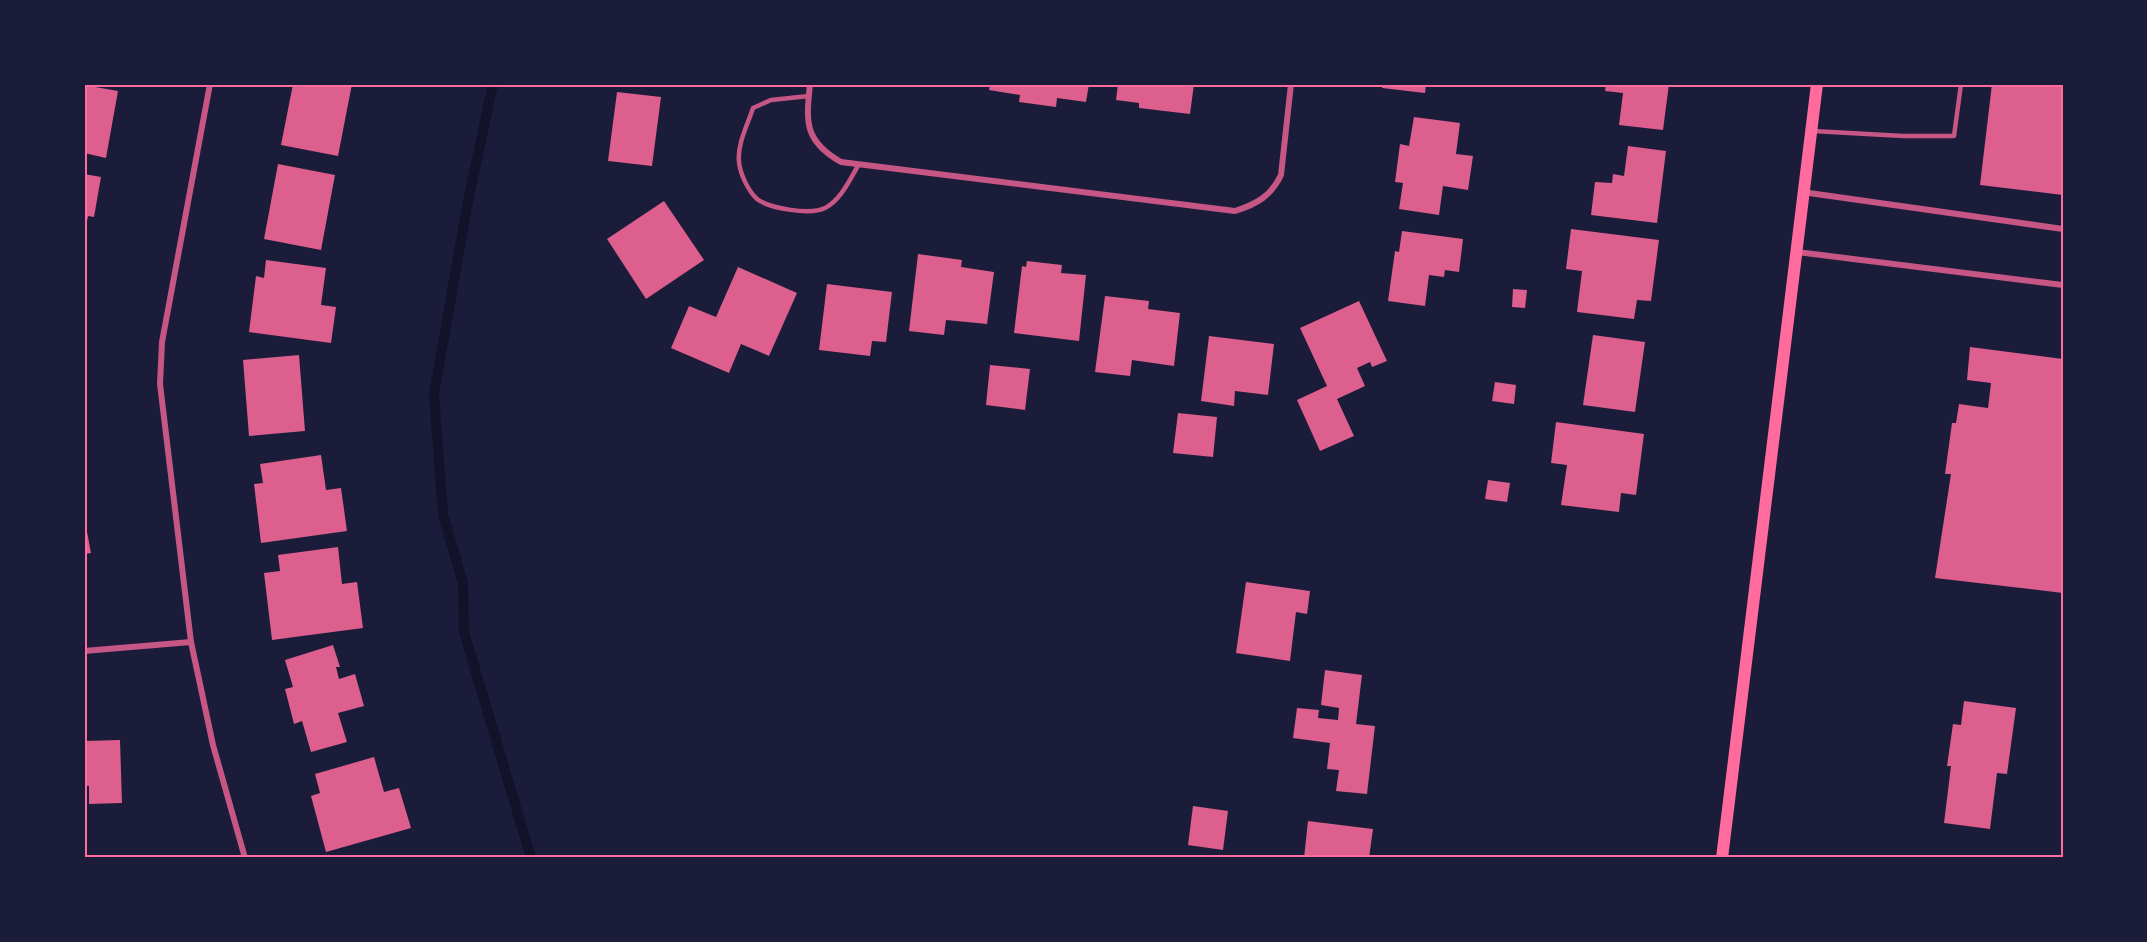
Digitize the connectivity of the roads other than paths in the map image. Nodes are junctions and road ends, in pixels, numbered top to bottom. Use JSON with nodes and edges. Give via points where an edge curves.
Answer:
{"nodes":[{"id":1,"x":210,"y":84,"type":"edge"},
{"id":2,"x":810,"y":84,"type":"edge"},
{"id":3,"x":1291,"y":84,"type":"edge"},
{"id":4,"x":1817,"y":84,"type":"edge"},
{"id":5,"x":1962,"y":84,"type":"edge"},
{"id":6,"x":809,"y":96,"type":"junction"},
{"id":7,"x":1810,"y":131,"type":"junction"},
{"id":8,"x":859,"y":164,"type":"junction"},
{"id":9,"x":1802,"y":192,"type":"junction"},
{"id":10,"x":2063,"y":229,"type":"edge"},
{"id":11,"x":1796,"y":251,"type":"junction"},
{"id":12,"x":2063,"y":285,"type":"edge"},
{"id":13,"x":191,"y":642,"type":"junction"},
{"id":14,"x":84,"y":651,"type":"edge"},
{"id":15,"x":245,"y":858,"type":"edge"},
{"id":16,"x":1722,"y":858,"type":"edge"}],
"edges":[{"from":1,"to":13,"type":"street","via":[[162,342],[160,384]]},
{"from":2,"to":6,"type":"street"},
{"from":3,"to":8,"type":"street","via":[[1281,175],[1263,199],[1235,211]]},
{"from":4,"to":7,"type":"main road"},
{"from":5,"to":7,"type":"lane","via":[[1954,136]]},
{"from":6,"to":8,"type":"street","via":[[806,116],[816,143],[841,162]]},
{"from":6,"to":8,"type":"lane","via":[[771,100],[753,108],[739,161],[744,180],[757,199],[801,211],[824,208],[838,198]]},
{"from":7,"to":9,"type":"main road"},
{"from":9,"to":10,"type":"street"},
{"from":9,"to":11,"type":"main road"},
{"from":11,"to":12,"type":"street"},
{"from":11,"to":16,"type":"main road"},
{"from":13,"to":14,"type":"street"},
{"from":13,"to":15,"type":"street","via":[[213,745]]}]}
